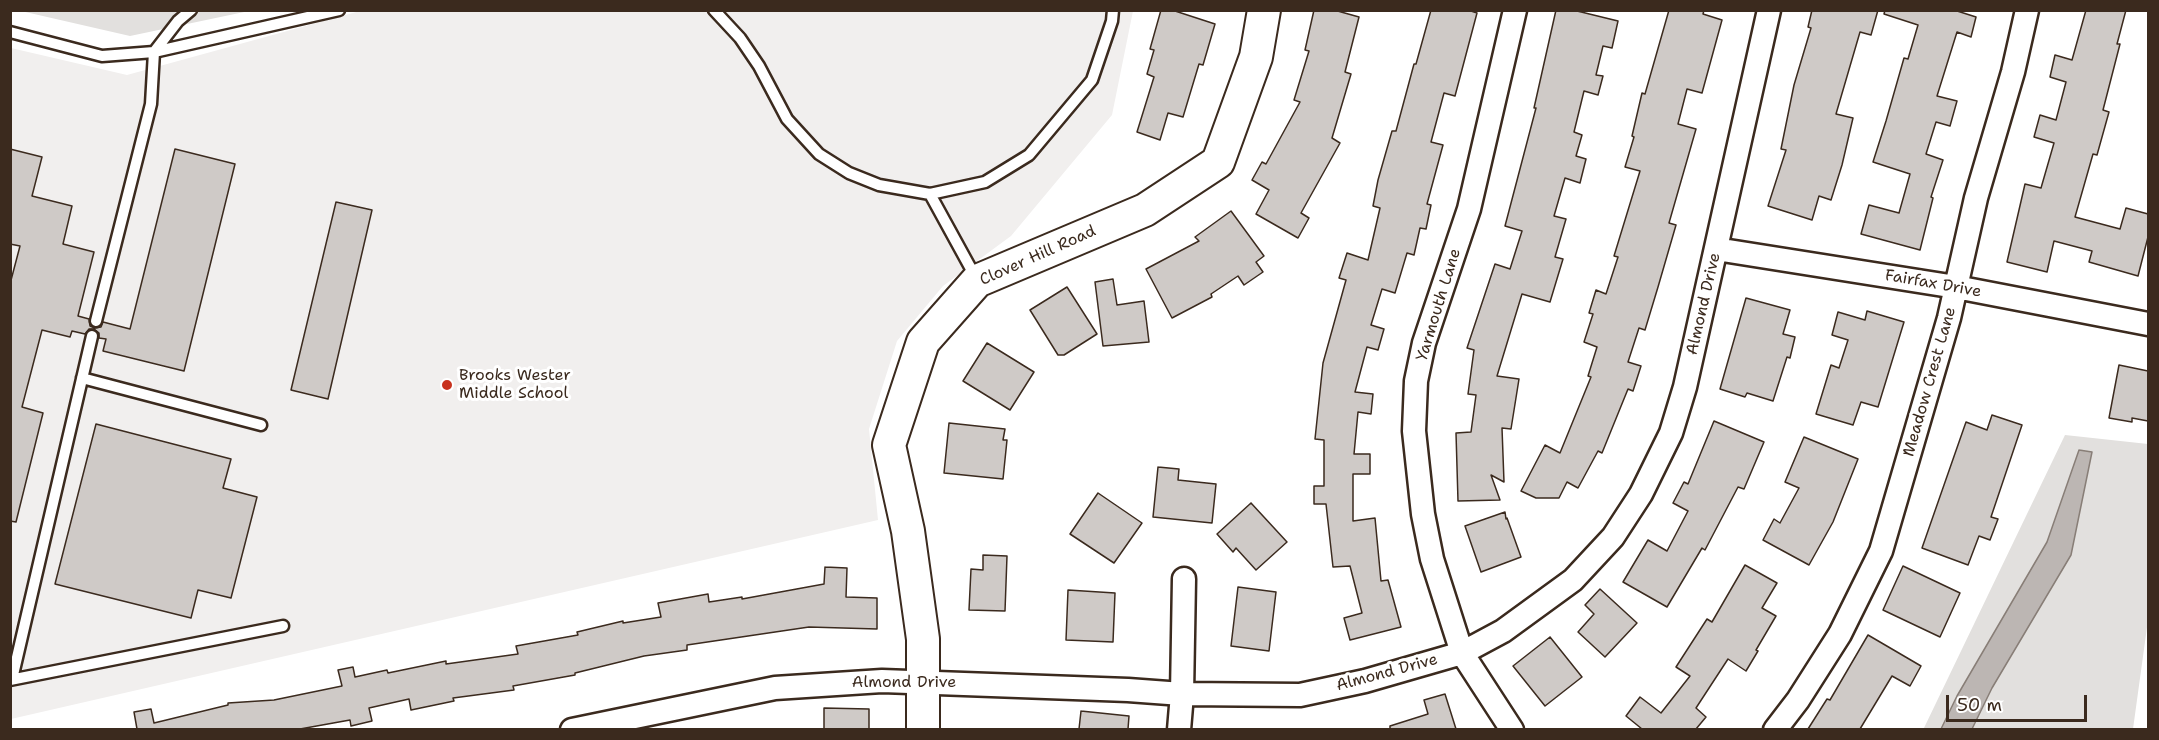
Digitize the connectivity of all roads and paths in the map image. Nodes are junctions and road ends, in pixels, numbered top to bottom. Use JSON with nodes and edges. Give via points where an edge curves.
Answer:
{"nodes":[{"id":1,"x":191,"y":10,"type":"edge"},
{"id":2,"x":339,"y":10,"type":"edge"},
{"id":3,"x":714,"y":10,"type":"edge"},
{"id":4,"x":1113,"y":10,"type":"edge"},
{"id":5,"x":1264,"y":10,"type":"edge"},
{"id":6,"x":1515,"y":10,"type":"edge"},
{"id":7,"x":1769,"y":10,"type":"edge"},
{"id":8,"x":2027,"y":10,"type":"edge"},
{"id":9,"x":320,"y":12,"type":"edge"},
{"id":10,"x":10,"y":32,"type":"edge"},
{"id":11,"x":154,"y":52,"type":"junction"},
{"id":12,"x":930,"y":194,"type":"junction"},
{"id":13,"x":1716,"y":249,"type":"junction"},
{"id":14,"x":977,"y":281,"type":"junction"},
{"id":15,"x":1956,"y":287,"type":"junction"},
{"id":16,"x":96,"y":321,"type":"dead end"},
{"id":17,"x":2148,"y":324,"type":"edge"},
{"id":18,"x":92,"y":336,"type":"dead end"},
{"id":19,"x":82,"y":378,"type":"junction"},
{"id":20,"x":261,"y":425,"type":"dead end"},
{"id":21,"x":1184,"y":579,"type":"dead end"},
{"id":22,"x":283,"y":626,"type":"dead end"},
{"id":23,"x":1462,"y":652,"type":"junction"},
{"id":24,"x":11,"y":680,"type":"edge"},
{"id":25,"x":924,"y":681,"type":"junction"},
{"id":26,"x":1182,"y":694,"type":"junction"},
{"id":27,"x":572,"y":729,"type":"edge"},
{"id":28,"x":923,"y":729,"type":"edge"},
{"id":29,"x":1179,"y":729,"type":"edge"},
{"id":30,"x":1512,"y":729,"type":"edge"},
{"id":31,"x":1775,"y":729,"type":"edge"}],
"edges":[{"from":1,"to":11,"type":"lane"},
{"from":2,"to":9,"type":"lane"},
{"from":3,"to":12,"type":"lane","via":[[753,56],[787,119],[819,154],[849,173],[879,185]]},
{"from":4,"to":12,"type":"lane","via":[[1092,80],[1029,155],[985,182]]},
{"from":5,"to":14,"type":"street","name":"Clover Hill Road","via":[[1256,57],[1218,162],[1145,210]]},
{"from":6,"to":23,"type":"street","name":"Yarmouth Lane","via":[[1469,209],[1424,343],[1416,381],[1415,448],[1423,514],[1432,559]]},
{"from":7,"to":13,"type":"street","name":"Almond Drive"},
{"from":8,"to":15,"type":"street","name":"Meadow Crest Lane"},
{"from":9,"to":11,"type":"lane"},
{"from":10,"to":11,"type":"lane","via":[[102,56]]},
{"from":11,"to":16,"type":"lane","via":[[151,104]]},
{"from":12,"to":14,"type":"lane"},
{"from":13,"to":15,"type":"street","name":"Fairfax Drive"},
{"from":13,"to":23,"type":"street","name":"Almond Drive","via":[[1671,433],[1641,494],[1613,537],[1573,579],[1503,631]]},
{"from":14,"to":25,"type":"street","name":"Clover Hill Road","via":[[923,342],[889,444],[908,531],[923,639]]},
{"from":15,"to":17,"type":"street","name":"Fairfax Drive"},
{"from":15,"to":31,"type":"street","name":"Meadow Crest Lane","via":[[1881,551],[1840,634]]},
{"from":18,"to":19,"type":"lane"},
{"from":19,"to":20,"type":"lane"},
{"from":19,"to":24,"type":"lane"},
{"from":21,"to":26,"type":"street"},
{"from":22,"to":24,"type":"lane"},
{"from":23,"to":26,"type":"street","name":"Almond Drive","via":[[1365,681],[1300,695]]},
{"from":23,"to":30,"type":"street","name":"Yarmouth Lane"},
{"from":25,"to":26,"type":"street","name":"Almond Drive"},
{"from":25,"to":27,"type":"street","name":"Almond Drive","via":[[775,688]]},
{"from":25,"to":28,"type":"street","name":"Clover Hill Road"},
{"from":26,"to":29,"type":"street"}]}
